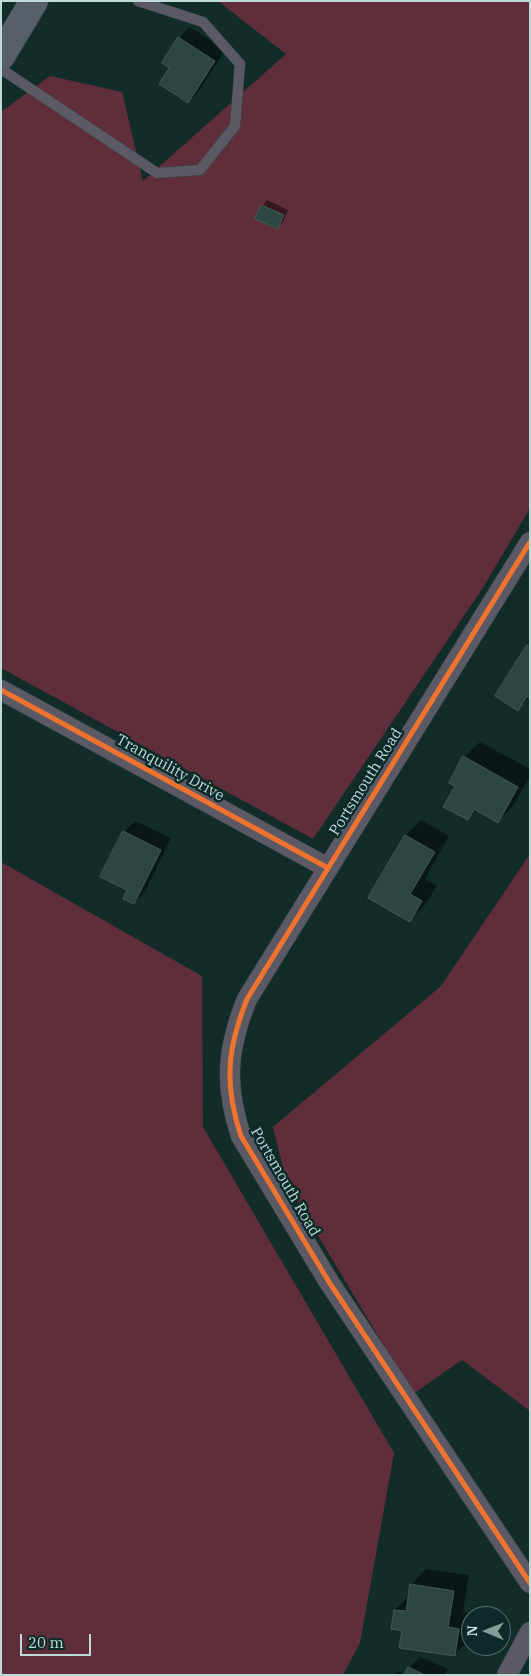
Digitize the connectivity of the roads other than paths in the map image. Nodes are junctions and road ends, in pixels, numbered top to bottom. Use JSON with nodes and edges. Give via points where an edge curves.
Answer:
{"nodes":[{"id":1,"x":34,"y":1,"type":"edge"},
{"id":2,"x":138,"y":1,"type":"edge"},
{"id":3,"x":1,"y":56,"type":"edge"},
{"id":4,"x":1,"y":69,"type":"edge"},
{"id":5,"x":530,"y":542,"type":"edge"},
{"id":6,"x":1,"y":690,"type":"edge"},
{"id":7,"x":328,"y":868,"type":"junction"},
{"id":8,"x":530,"y":1583,"type":"edge"},
{"id":9,"x":530,"y":1632,"type":"edge"},
{"id":10,"x":508,"y":1675,"type":"edge"}],
"edges":[{"from":1,"to":3,"type":"highway"},
{"from":2,"to":4,"type":"lane","via":[[203,22],[240,64],[235,126],[200,170],[157,173]]},
{"from":5,"to":7,"type":"street","name":"Portsmouth Road"},
{"from":6,"to":7,"type":"street","name":"Tranquility Drive"},
{"from":7,"to":8,"type":"street","name":"Portsmouth Road","via":[[247,999],[236,1026],[230,1054],[230,1086],[235,1117],[241,1136],[329,1282]]},
{"from":9,"to":10,"type":"street"}]}
